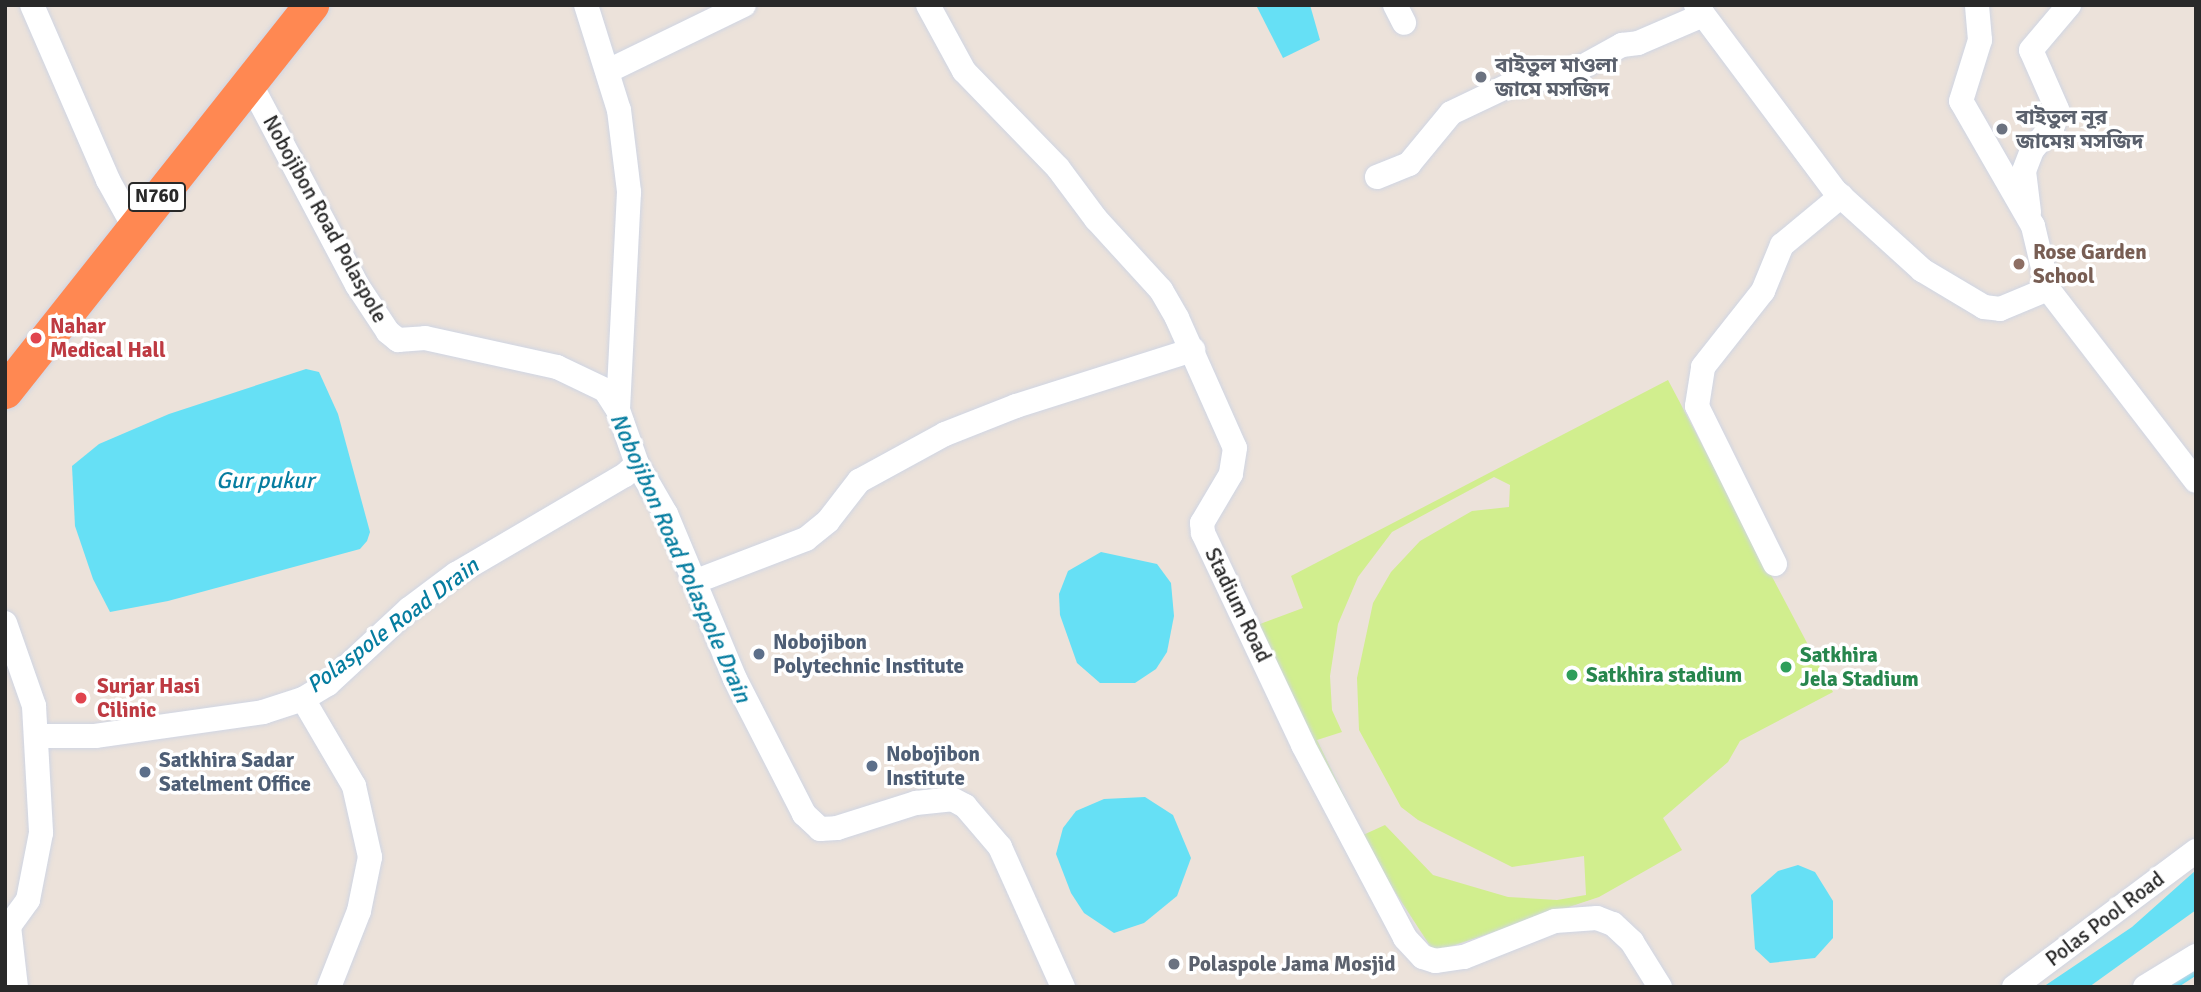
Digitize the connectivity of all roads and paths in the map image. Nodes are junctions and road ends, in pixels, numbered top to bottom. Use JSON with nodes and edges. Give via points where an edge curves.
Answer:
{"nodes":[{"id":1,"x":32,"y":5,"type":"edge"},
{"id":2,"x":312,"y":5,"type":"edge"},
{"id":3,"x":586,"y":5,"type":"edge"},
{"id":4,"x":744,"y":5,"type":"edge"},
{"id":5,"x":928,"y":5,"type":"edge"},
{"id":6,"x":1977,"y":5,"type":"edge"},
{"id":7,"x":2069,"y":5,"type":"edge"},
{"id":8,"x":1700,"y":10,"type":"edge"},
{"id":9,"x":608,"y":71,"type":"junction"},
{"id":10,"x":249,"y":81,"type":"junction"},
{"id":11,"x":1377,"y":177,"type":"dead end"},
{"id":12,"x":1841,"y":196,"type":"junction"},
{"id":13,"x":2033,"y":226,"type":"junction"},
{"id":14,"x":134,"y":227,"type":"junction"},
{"id":15,"x":2049,"y":289,"type":"junction"},
{"id":16,"x":1193,"y":350,"type":"junction"},
{"id":17,"x":5,"y":391,"type":"edge"},
{"id":18,"x":618,"y":410,"type":"junction"},
{"id":19,"x":637,"y":464,"type":"junction"},
{"id":20,"x":2196,"y":481,"type":"edge"},
{"id":21,"x":1775,"y":564,"type":"dead end"},
{"id":22,"x":694,"y":582,"type":"junction"},
{"id":23,"x":5,"y":623,"type":"edge"},
{"id":24,"x":303,"y":699,"type":"junction"},
{"id":25,"x":38,"y":736,"type":"junction"},
{"id":26,"x":2196,"y":851,"type":"edge"},
{"id":27,"x":2196,"y":956,"type":"edge"},
{"id":28,"x":16,"y":987,"type":"edge"},
{"id":29,"x":329,"y":987,"type":"edge"},
{"id":30,"x":1063,"y":987,"type":"edge"},
{"id":31,"x":1660,"y":987,"type":"edge"},
{"id":32,"x":2014,"y":987,"type":"edge"},
{"id":33,"x":2145,"y":987,"type":"edge"}],
"edges":[{"from":1,"to":14,"type":"street"},
{"from":2,"to":10,"type":"highway","number":"N760"},
{"from":3,"to":9,"type":"street"},
{"from":4,"to":9,"type":"street"},
{"from":5,"to":16,"type":"street","name":"Stadium Road","via":[[964,71],[1058,168],[1096,219],[1161,290]]},
{"from":6,"to":13,"type":"street","via":[[1980,40],[1961,101]]},
{"from":7,"to":13,"type":"street","via":[[2031,50],[2057,109],[2053,125],[2032,150],[2024,171]]},
{"from":8,"to":11,"type":"street","via":[[1582,67],[1514,83],[1451,113],[1409,164]]},
{"from":8,"to":12,"type":"street"},
{"from":9,"to":18,"type":"street","via":[[619,110],[629,192]]},
{"from":10,"to":14,"type":"highway","number":"N760"},
{"from":10,"to":18,"type":"street","name":"Nobojibon Road Polaspole","via":[[357,285],[388,332],[398,340],[425,338],[557,367],[604,390]]},
{"from":12,"to":15,"type":"street","via":[[1922,270],[1984,307],[2000,309]]},
{"from":12,"to":21,"type":"street","via":[[1782,245],[1763,291],[1703,367],[1697,406]]},
{"from":13,"to":15,"type":"street"},
{"from":14,"to":17,"type":"highway","number":"N760"},
{"from":15,"to":20,"type":"street"},
{"from":16,"to":22,"type":"street","via":[[1016,406],[936,439],[859,481],[828,521],[806,539]]},
{"from":16,"to":31,"type":"street","name":"Stadium Road","via":[[1236,448],[1231,474],[1202,523],[1203,533],[1303,745],[1405,938],[1423,957],[1435,961],[1464,957],[1555,921],[1597,918],[1613,924],[1632,942]]},
{"from":18,"to":19,"type":"street","name":"Nobojibon Road Polaspole"},
{"from":19,"to":22,"type":"street","name":"Nobojibon Road Polaspole","via":[[666,514]]},
{"from":19,"to":24,"type":"street","via":[[456,574],[409,609],[328,684]]},
{"from":22,"to":30,"type":"street","name":"Nobojibon Road Polaspole","via":[[735,679],[804,814],[820,829],[916,803],[952,799],[965,806],[1000,847]]},
{"from":23,"to":25,"type":"street","via":[[34,706]]},
{"from":24,"to":25,"type":"street","via":[[262,712],[95,736]]},
{"from":24,"to":29,"type":"street","via":[[354,786],[370,857],[359,911]]},
{"from":25,"to":28,"type":"street","via":[[37,859],[28,900],[9,926]]},
{"from":26,"to":32,"type":"street","name":"Polas Pool Road"},
{"from":27,"to":33,"type":"street"}]}
